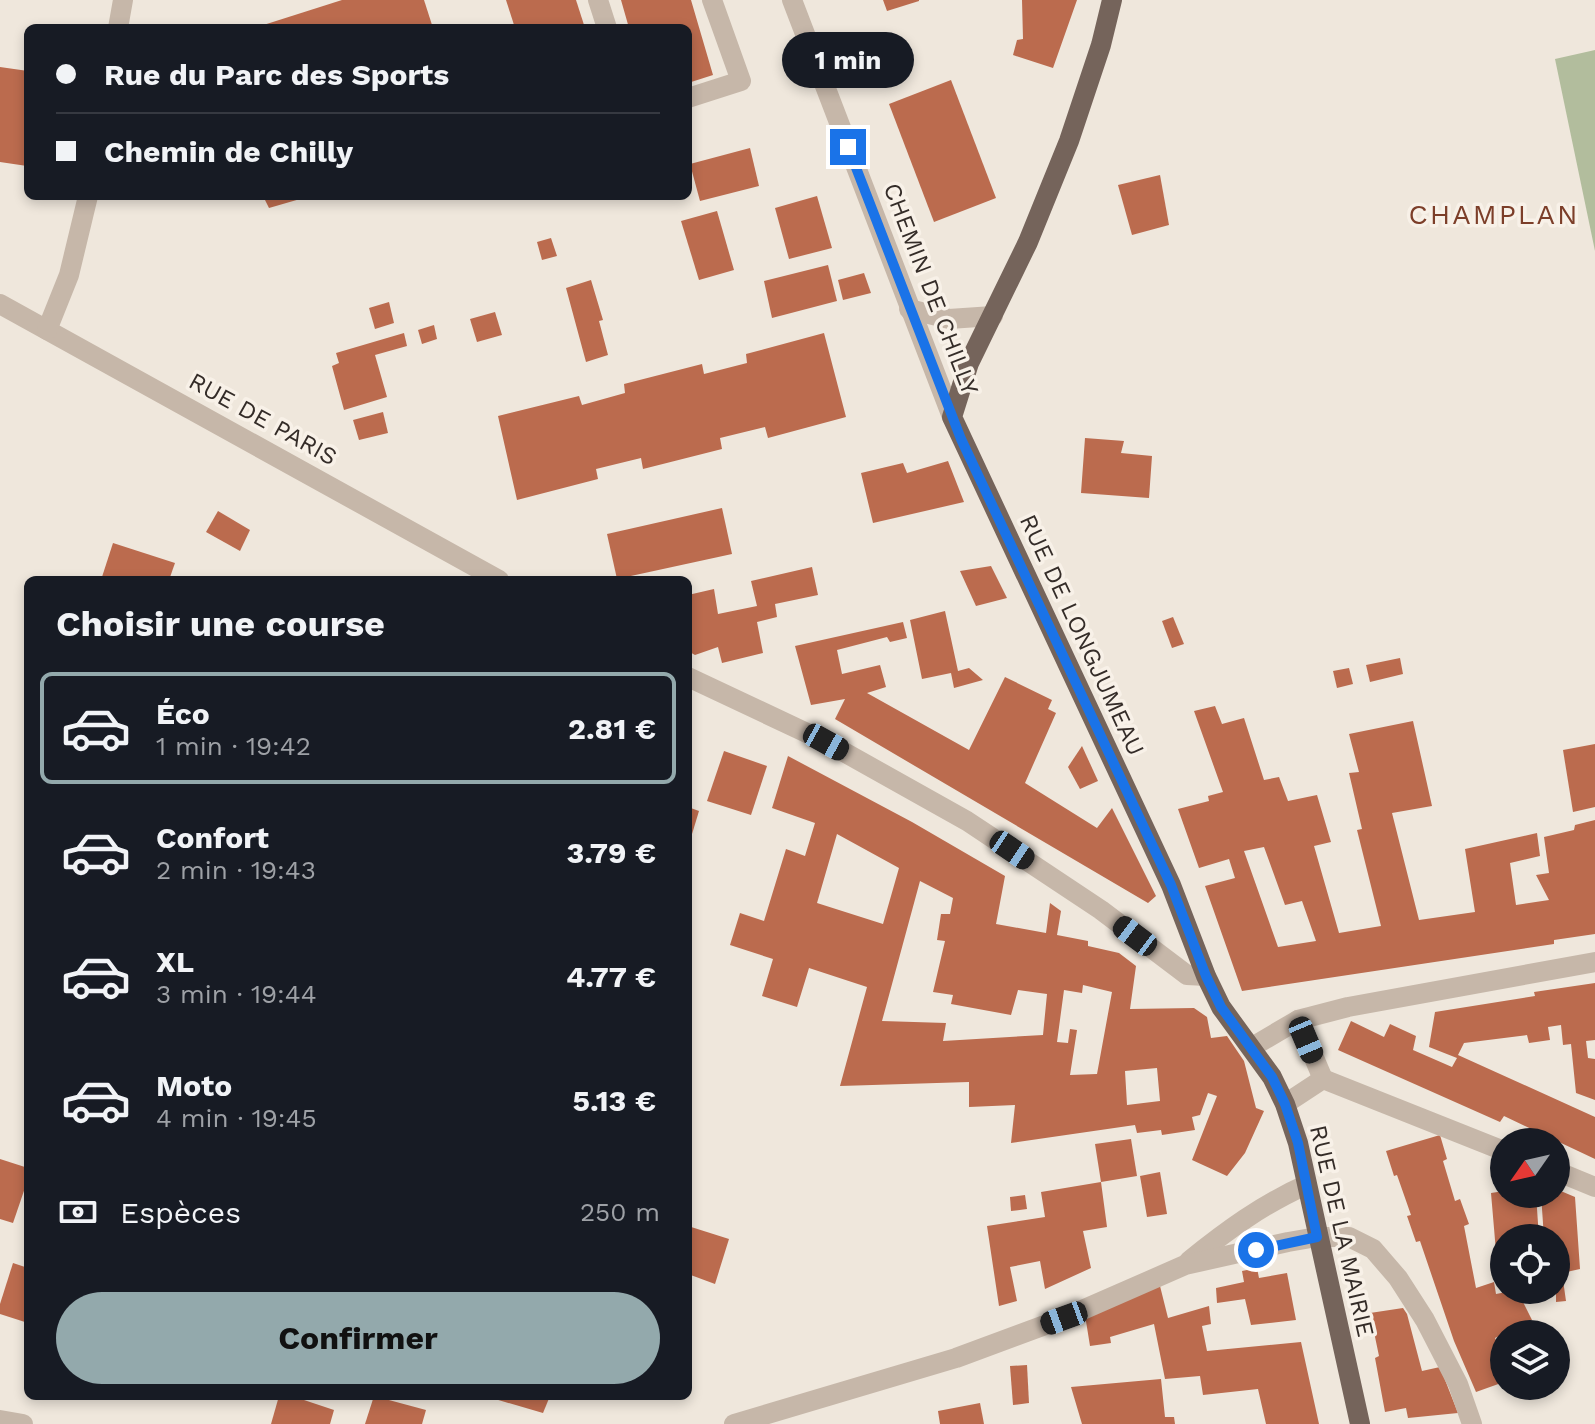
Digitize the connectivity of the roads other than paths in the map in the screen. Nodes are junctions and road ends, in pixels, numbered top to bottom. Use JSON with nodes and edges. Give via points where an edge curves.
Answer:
{"nodes":[{"id":1,"x":123,"y":0,"type":"edge"},
{"id":2,"x":598,"y":0,"type":"edge"},
{"id":3,"x":712,"y":0,"type":"edge"},
{"id":4,"x":792,"y":0,"type":"edge"},
{"id":5,"x":1112,"y":0,"type":"edge"},
{"id":6,"x":119,"y":24,"type":"edge"},
{"id":7,"x":606,"y":24,"type":"edge"},
{"id":8,"x":692,"y":97,"type":"edge"},
{"id":9,"x":87,"y":200,"type":"edge"},
{"id":10,"x":0,"y":304,"type":"edge"},
{"id":11,"x":909,"y":309,"type":"junction"},
{"id":12,"x":993,"y":316,"type":"junction"},
{"id":13,"x":47,"y":330,"type":"junction"},
{"id":14,"x":952,"y":417,"type":"junction"},
{"id":15,"x":492,"y":576,"type":"edge"},
{"id":16,"x":692,"y":679,"type":"edge"},
{"id":17,"x":1595,"y":962,"type":"edge"},
{"id":18,"x":1206,"y":976,"type":"junction"},
{"id":19,"x":1298,"y":1020,"type":"junction"},
{"id":20,"x":1252,"y":1047,"type":"junction"},
{"id":21,"x":1323,"y":1079,"type":"junction"},
{"id":22,"x":1285,"y":1104,"type":"junction"},
{"id":23,"x":1490,"y":1145,"type":"edge"},
{"id":24,"x":1570,"y":1177,"type":"edge"},
{"id":25,"x":1306,"y":1185,"type":"junction"},
{"id":26,"x":1595,"y":1187,"type":"edge"},
{"id":27,"x":1317,"y":1237,"type":"junction"},
{"id":28,"x":1185,"y":1265,"type":"junction"},
{"id":29,"x":0,"y":1420,"type":"edge"},
{"id":30,"x":23,"y":1424,"type":"edge"},
{"id":31,"x":734,"y":1424,"type":"edge"},
{"id":32,"x":1360,"y":1424,"type":"edge"},
{"id":33,"x":1472,"y":1424,"type":"edge"}],
"edges":[{"from":1,"to":6,"type":"street"},
{"from":2,"to":7,"type":"street"},
{"from":3,"to":8,"type":"street","via":[[741,81]]},
{"from":4,"to":11,"type":"street","name":"CHEMIN DE CHILLY"},
{"from":5,"to":12,"type":"main road","via":[[1069,141]]},
{"from":9,"to":13,"type":"street","via":[[69,275]]},
{"from":10,"to":13,"type":"street","name":"RUE DE PARIS"},
{"from":11,"to":12,"type":"street","via":[[949,319]]},
{"from":11,"to":14,"type":"street","name":"CHEMIN DE CHILLY"},
{"from":12,"to":14,"type":"main road","via":[[969,363]]},
{"from":13,"to":15,"type":"street","name":"RUE DE PARIS"},
{"from":14,"to":18,"type":"main road","name":"RUE DE LONGJUMEAU","via":[[1171,885]]},
{"from":16,"to":18,"type":"street","via":[[826,742],[967,821],[1187,975]]},
{"from":17,"to":19,"type":"street"},
{"from":18,"to":20,"type":"main road","name":"RUE DE LA MAIRIE","via":[[1221,1007]]},
{"from":19,"to":20,"type":"street"},
{"from":19,"to":21,"type":"street"},
{"from":20,"to":22,"type":"main road","name":"RUE DE LA MAIRIE"},
{"from":21,"to":22,"type":"street"},
{"from":21,"to":23,"type":"street"},
{"from":22,"to":25,"type":"main road","name":"RUE DE LA MAIRIE"},
{"from":24,"to":26,"type":"street"},
{"from":25,"to":27,"type":"main road","name":"RUE DE LA MAIRIE"},
{"from":25,"to":28,"type":"street","via":[[1228,1230]]},
{"from":27,"to":28,"type":"street"},
{"from":27,"to":32,"type":"main road","name":"RUE DE LA MAIRIE"},
{"from":27,"to":33,"type":"street","via":[[1349,1237],[1373,1249],[1398,1278],[1451,1371]]},
{"from":28,"to":31,"type":"street","via":[[956,1358]]},
{"from":29,"to":30,"type":"street"}]}
